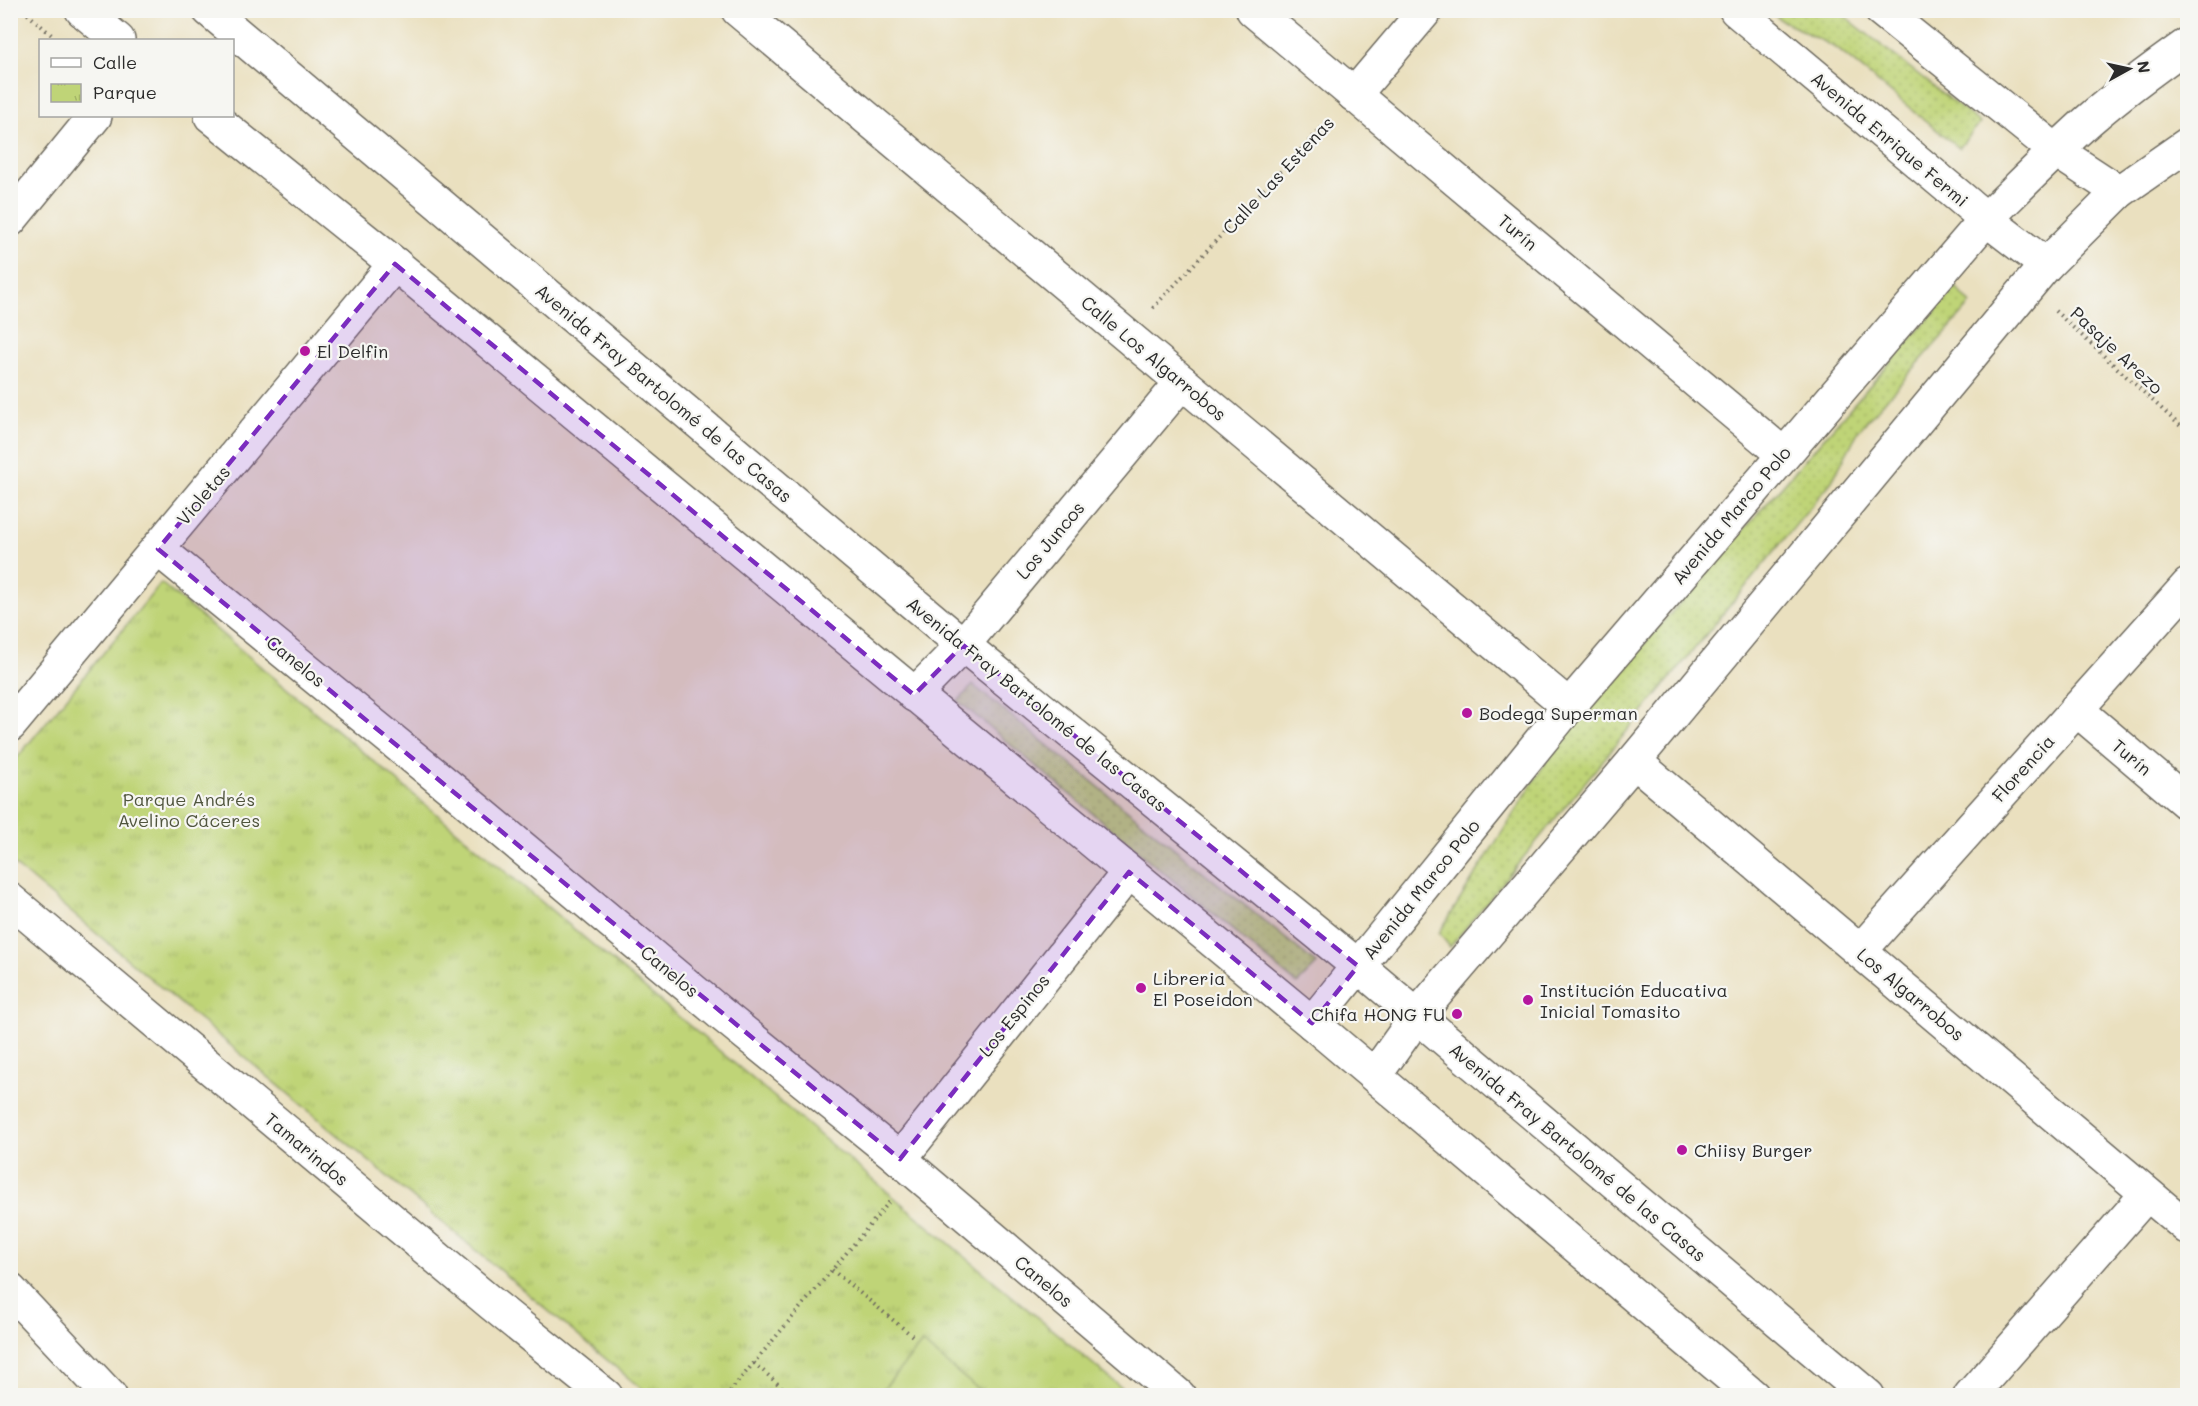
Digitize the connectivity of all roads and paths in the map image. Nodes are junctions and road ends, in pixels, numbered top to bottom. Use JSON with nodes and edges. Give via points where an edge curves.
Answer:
{"nodes":[{"id":1,"x":23,"y":10,"type":"edge"},
{"id":2,"x":82,"y":10,"type":"edge"},
{"id":3,"x":209,"y":10,"type":"edge"},
{"id":4,"x":738,"y":10,"type":"edge"},
{"id":5,"x":1252,"y":10,"type":"edge"},
{"id":6,"x":1426,"y":10,"type":"edge"},
{"id":7,"x":1736,"y":10,"type":"edge"},
{"id":8,"x":1881,"y":10,"type":"edge"},
{"id":9,"x":56,"y":39,"type":"edge"},
{"id":10,"x":117,"y":39,"type":"edge"},
{"id":11,"x":2187,"y":44,"type":"edge"},
{"id":12,"x":1354,"y":95,"type":"junction"},
{"id":13,"x":94,"y":117,"type":"edge"},
{"id":14,"x":212,"y":117,"type":"edge"},
{"id":15,"x":2187,"y":144,"type":"edge"},
{"id":16,"x":2055,"y":150,"type":"junction"},
{"id":17,"x":2119,"y":192,"type":"junction"},
{"id":18,"x":1986,"y":219,"type":"junction"},
{"id":19,"x":10,"y":220,"type":"edge"},
{"id":20,"x":395,"y":264,"type":"junction"},
{"id":21,"x":2037,"y":276,"type":"junction"},
{"id":22,"x":1127,"y":336,"type":"junction"},
{"id":23,"x":1182,"y":382,"type":"junction"},
{"id":24,"x":2187,"y":434,"type":"edge"},
{"id":25,"x":1783,"y":454,"type":"junction"},
{"id":26,"x":158,"y":549,"type":"junction"},
{"id":27,"x":2187,"y":585,"type":"edge"},
{"id":28,"x":963,"y":645,"type":"junction"},
{"id":29,"x":914,"y":695,"type":"junction"},
{"id":30,"x":1569,"y":706,"type":"junction"},
{"id":31,"x":2076,"y":710,"type":"junction"},
{"id":32,"x":10,"y":725,"type":"edge"},
{"id":33,"x":1634,"y":761,"type":"junction"},
{"id":34,"x":2187,"y":804,"type":"edge"},
{"id":35,"x":1129,"y":872,"type":"junction"},
{"id":36,"x":10,"y":900,"type":"edge"},
{"id":37,"x":1860,"y":951,"type":"junction"},
{"id":38,"x":1358,"y":966,"type":"junction"},
{"id":39,"x":1418,"y":1016,"type":"junction"},
{"id":40,"x":1312,"y":1023,"type":"junction"},
{"id":41,"x":1375,"y":1075,"type":"junction"},
{"id":42,"x":900,"y":1159,"type":"junction"},
{"id":43,"x":2147,"y":1194,"type":"junction"},
{"id":44,"x":2187,"y":1228,"type":"edge"},
{"id":45,"x":832,"y":1270,"type":"junction"},
{"id":46,"x":10,"y":1290,"type":"edge"},
{"id":47,"x":915,"y":1338,"type":"dead end"},
{"id":48,"x":754,"y":1363,"type":"junction"},
{"id":49,"x":110,"y":1395,"type":"edge"},
{"id":50,"x":606,"y":1395,"type":"edge"},
{"id":51,"x":726,"y":1395,"type":"edge"},
{"id":52,"x":792,"y":1395,"type":"edge"},
{"id":53,"x":1179,"y":1395,"type":"edge"},
{"id":54,"x":1753,"y":1395,"type":"edge"},
{"id":55,"x":1868,"y":1395,"type":"edge"},
{"id":56,"x":1970,"y":1395,"type":"edge"}],
"edges":[{"from":1,"to":9,"type":"path"},
{"from":2,"to":10,"type":"street"},
{"from":3,"to":28,"type":"street","name":"Avenida Fray Bartolomé de las Casas"},
{"from":4,"to":22,"type":"street","name":"Calle Los Algarrobos"},
{"from":5,"to":12,"type":"street","name":"Turín"},
{"from":6,"to":12,"type":"street"},
{"from":7,"to":18,"type":"street","name":"Avenida Enrique Fermi"},
{"from":8,"to":16,"type":"street"},
{"from":11,"to":16,"type":"street","name":"Avenida Marco Polo","via":[[2141,77]]},
{"from":12,"to":22,"type":"path","name":"Calle Las Estenas"},
{"from":12,"to":25,"type":"street","name":"Turín"},
{"from":13,"to":19,"type":"street"},
{"from":14,"to":20,"type":"street"},
{"from":15,"to":17,"type":"street"},
{"from":16,"to":17,"type":"street"},
{"from":16,"to":18,"type":"street","name":"Avenida Marco Polo"},
{"from":17,"to":21,"type":"street"},
{"from":18,"to":21,"type":"street","name":"Avenida Enrique Fermi"},
{"from":18,"to":25,"type":"street","name":"Avenida Marco Polo"},
{"from":20,"to":26,"type":"street","name":"Violetas"},
{"from":20,"to":29,"type":"street"},
{"from":21,"to":24,"type":"path","name":"Pasaje Arezo"},
{"from":21,"to":33,"type":"street"},
{"from":22,"to":23,"type":"street","name":"Calle Los Algarrobos"},
{"from":23,"to":28,"type":"street","name":"Los Juncos"},
{"from":23,"to":30,"type":"street","name":"Calle Los Algarrobos"},
{"from":25,"to":30,"type":"street","name":"Avenida Marco Polo"},
{"from":26,"to":32,"type":"street","name":"Violetas"},
{"from":26,"to":42,"type":"street","name":"Canelos"},
{"from":27,"to":31,"type":"street","name":"Florencia"},
{"from":28,"to":29,"type":"street","name":"Los Juncos"},
{"from":28,"to":38,"type":"street","name":"Avenida Fray Bartolomé de las Casas"},
{"from":29,"to":35,"type":"street"},
{"from":30,"to":38,"type":"street","name":"Avenida Marco Polo"},
{"from":31,"to":34,"type":"street","name":"Turín"},
{"from":31,"to":37,"type":"street","name":"Florencia"},
{"from":33,"to":37,"type":"street","name":"Los Algarrobos"},
{"from":33,"to":39,"type":"street"},
{"from":35,"to":40,"type":"street"},
{"from":35,"to":42,"type":"street","name":"Los Espinos"},
{"from":36,"to":50,"type":"street","name":"Tamarindos"},
{"from":37,"to":43,"type":"street","name":"Los Algarrobos"},
{"from":38,"to":39,"type":"street","name":"Avenida Fray Bartolomé de las Casas"},
{"from":38,"to":40,"type":"street","name":"Avenida Marco Polo"},
{"from":39,"to":41,"type":"street"},
{"from":39,"to":55,"type":"street","name":"Avenida Fray Bartolomé de las Casas"},
{"from":40,"to":41,"type":"street"},
{"from":41,"to":54,"type":"street"},
{"from":42,"to":45,"type":"path","via":[[891,1200]]},
{"from":42,"to":53,"type":"street","name":"Canelos"},
{"from":43,"to":44,"type":"street","name":"Los Algarrobos"},
{"from":43,"to":56,"type":"street"},
{"from":45,"to":47,"type":"path"},
{"from":45,"to":48,"type":"path"},
{"from":46,"to":49,"type":"street"},
{"from":48,"to":51,"type":"path"},
{"from":48,"to":52,"type":"path"}]}
